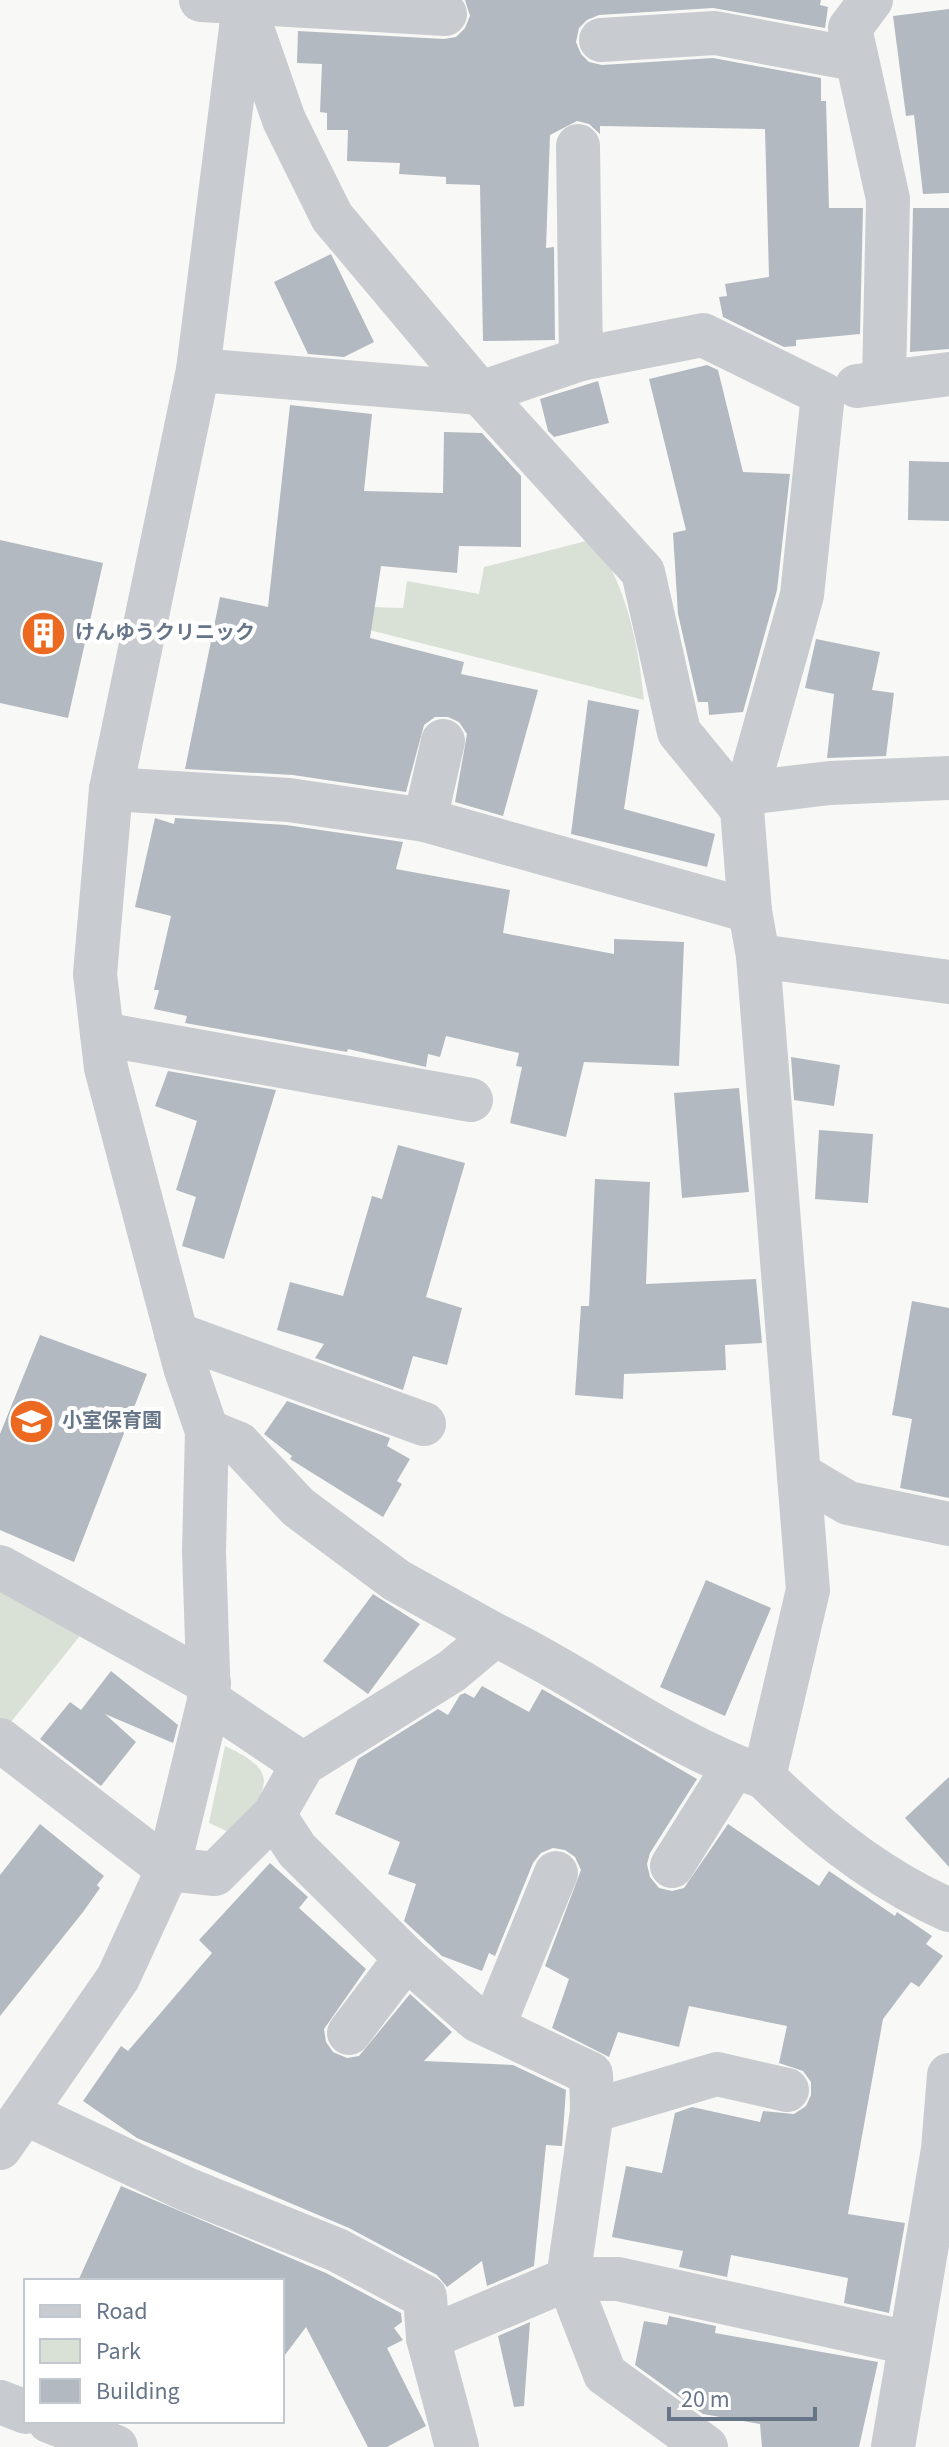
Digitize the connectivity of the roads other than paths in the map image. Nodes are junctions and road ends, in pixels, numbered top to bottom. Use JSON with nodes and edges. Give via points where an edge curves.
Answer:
{"nodes":[{"id":1,"x":201,"y":0,"type":"edge"},
{"id":2,"x":871,"y":0,"type":"edge"},
{"id":3,"x":243,"y":2,"type":"edge"},
{"id":4,"x":445,"y":14,"type":"dead end"},
{"id":5,"x":601,"y":40,"type":"dead end"},
{"id":6,"x":854,"y":59,"type":"junction"},
{"id":7,"x":578,"y":146,"type":"dead end"},
{"id":8,"x":581,"y":359,"type":"junction"},
{"id":9,"x":198,"y":370,"type":"junction"},
{"id":10,"x":949,"y":374,"type":"edge"},
{"id":11,"x":884,"y":381,"type":"junction"},
{"id":12,"x":480,"y":393,"type":"junction"},
{"id":13,"x":823,"y":394,"type":"junction"},
{"id":14,"x":443,"y":741,"type":"dead end"},
{"id":15,"x":949,"y":778,"type":"edge"},
{"id":16,"x":111,"y":789,"type":"junction"},
{"id":17,"x":744,"y":801,"type":"junction"},
{"id":18,"x":425,"y":820,"type":"junction"},
{"id":19,"x":750,"y":911,"type":"junction"},
{"id":20,"x":758,"y":956,"type":"junction"},
{"id":21,"x":949,"y":982,"type":"edge"},
{"id":22,"x":102,"y":1034,"type":"junction"},
{"id":23,"x":471,"y":1100,"type":"dead end"},
{"id":24,"x":176,"y":1334,"type":"junction"},
{"id":25,"x":424,"y":1424,"type":"dead end"},
{"id":26,"x":207,"y":1431,"type":"junction"},
{"id":27,"x":799,"y":1474,"type":"junction"},
{"id":28,"x":949,"y":1524,"type":"edge"},
{"id":29,"x":0,"y":1567,"type":"edge"},
{"id":30,"x":495,"y":1635,"type":"junction"},
{"id":31,"x":209,"y":1692,"type":"junction"},
{"id":32,"x":0,"y":1740,"type":"edge"},
{"id":33,"x":303,"y":1764,"type":"junction"},
{"id":34,"x":749,"y":1772,"type":"junction"},
{"id":35,"x":274,"y":1815,"type":"junction"},
{"id":36,"x":672,"y":1866,"type":"dead end"},
{"id":37,"x":168,"y":1869,"type":"junction"},
{"id":38,"x":556,"y":1873,"type":"dead end"},
{"id":39,"x":949,"y":1910,"type":"edge"},
{"id":40,"x":406,"y":1958,"type":"junction"},
{"id":41,"x":493,"y":2027,"type":"junction"},
{"id":42,"x":349,"y":2033,"type":"dead end"},
{"id":43,"x":949,"y":2075,"type":"edge"},
{"id":44,"x":787,"y":2090,"type":"dead end"},
{"id":45,"x":592,"y":2111,"type":"junction"},
{"id":46,"x":25,"y":2113,"type":"junction"},
{"id":47,"x":0,"y":2148,"type":"edge"},
{"id":48,"x":946,"y":2149,"type":"edge"},
{"id":49,"x":568,"y":2279,"type":"junction"},
{"id":50,"x":924,"y":2327,"type":"edge"},
{"id":51,"x":428,"y":2338,"type":"junction"},
{"id":52,"x":0,"y":2402,"type":"edge"},
{"id":53,"x":24,"y":2411,"type":"edge"},
{"id":54,"x":54,"y":2423,"type":"edge"},
{"id":55,"x":451,"y":2445,"type":"edge"},
{"id":56,"x":116,"y":2447,"type":"edge"},
{"id":57,"x":706,"y":2447,"type":"edge"},
{"id":58,"x":893,"y":2447,"type":"edge"}],
"edges":[{"from":1,"to":3,"type":"street"},
{"from":2,"to":6,"type":"street","via":[[850,28]]},
{"from":3,"to":4,"type":"street"},
{"from":3,"to":9,"type":"street"},
{"from":3,"to":12,"type":"street","via":[[284,120],[332,217]]},
{"from":5,"to":6,"type":"street","via":[[715,33]]},
{"from":6,"to":11,"type":"street","via":[[888,199]]},
{"from":7,"to":8,"type":"street"},
{"from":8,"to":12,"type":"street"},
{"from":8,"to":13,"type":"street","via":[[703,335]]},
{"from":9,"to":12,"type":"street"},
{"from":9,"to":16,"type":"street"},
{"from":10,"to":11,"type":"street"},
{"from":11,"to":13,"type":"street"},
{"from":12,"to":17,"type":"street","via":[[643,572],[679,732]]},
{"from":13,"to":17,"type":"street","via":[[802,595]]},
{"from":14,"to":18,"type":"street"},
{"from":15,"to":17,"type":"street","via":[[830,783]]},
{"from":16,"to":18,"type":"street","via":[[289,800]]},
{"from":16,"to":22,"type":"street","via":[[95,974]]},
{"from":17,"to":19,"type":"street"},
{"from":18,"to":19,"type":"street"},
{"from":19,"to":20,"type":"street"},
{"from":20,"to":21,"type":"street"},
{"from":20,"to":27,"type":"street"},
{"from":22,"to":23,"type":"street"},
{"from":22,"to":24,"type":"street","via":[[106,1068]]},
{"from":24,"to":25,"type":"street"},
{"from":24,"to":26,"type":"street"},
{"from":26,"to":30,"type":"street","via":[[239,1444],[298,1507],[396,1580]]},
{"from":26,"to":31,"type":"street"},
{"from":27,"to":28,"type":"street","via":[[848,1503]]},
{"from":27,"to":34,"type":"street","via":[[808,1590]]},
{"from":29,"to":31,"type":"street"},
{"from":30,"to":33,"type":"street","via":[[452,1671]]},
{"from":30,"to":34,"type":"street","via":[[610,1703]]},
{"from":31,"to":33,"type":"street"},
{"from":31,"to":37,"type":"street"},
{"from":32,"to":37,"type":"street"},
{"from":33,"to":35,"type":"street"},
{"from":34,"to":36,"type":"street"},
{"from":34,"to":39,"type":"street","via":[[811,1825],[919,1897]]},
{"from":35,"to":37,"type":"street","via":[[215,1874]]},
{"from":35,"to":40,"type":"street","via":[[297,1850]]},
{"from":37,"to":46,"type":"street","via":[[118,1978]]},
{"from":38,"to":41,"type":"street"},
{"from":40,"to":41,"type":"street","via":[[477,2020]]},
{"from":40,"to":42,"type":"street"},
{"from":41,"to":45,"type":"street","via":[[591,2074]]},
{"from":43,"to":48,"type":"street"},
{"from":44,"to":45,"type":"street","via":[[717,2074]]},
{"from":45,"to":49,"type":"street"},
{"from":46,"to":47,"type":"street"},
{"from":46,"to":51,"type":"street","via":[[186,2189],[337,2250],[425,2297]]},
{"from":48,"to":50,"type":"street"},
{"from":49,"to":50,"type":"street","via":[[618,2279]]},
{"from":49,"to":51,"type":"street"},
{"from":49,"to":57,"type":"street","via":[[605,2374]]},
{"from":50,"to":58,"type":"street"},
{"from":51,"to":55,"type":"street"},
{"from":52,"to":53,"type":"street"},
{"from":54,"to":56,"type":"street"}]}
